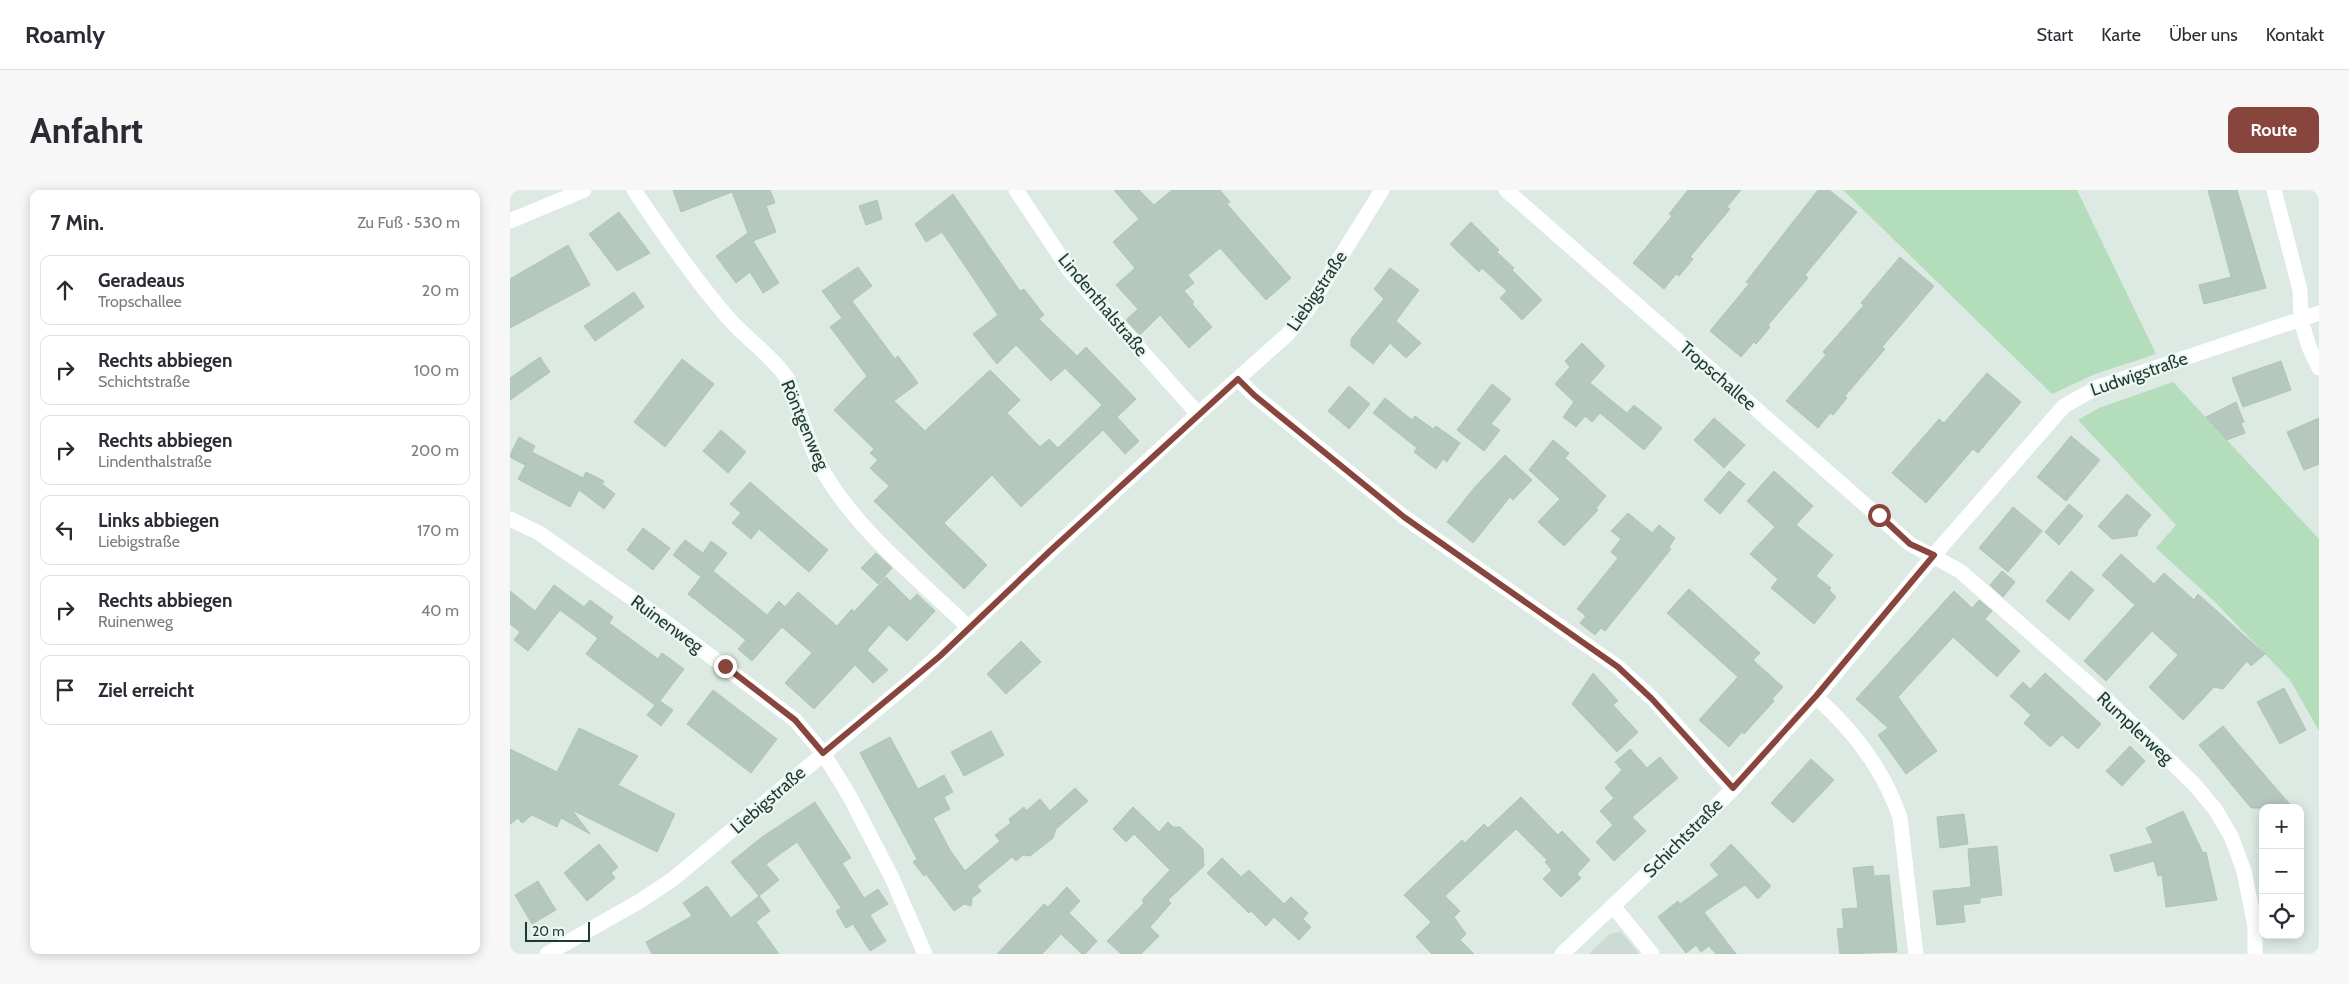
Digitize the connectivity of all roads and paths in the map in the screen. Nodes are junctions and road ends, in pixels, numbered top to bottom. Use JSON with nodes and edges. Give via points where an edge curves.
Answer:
{"nodes":[{"id":1,"x":584,"y":190,"type":"edge"},
{"id":2,"x":634,"y":190,"type":"edge"},
{"id":3,"x":1016,"y":190,"type":"edge"},
{"id":4,"x":1382,"y":190,"type":"edge"},
{"id":5,"x":1506,"y":190,"type":"edge"},
{"id":6,"x":2274,"y":190,"type":"edge"},
{"id":7,"x":510,"y":222,"type":"edge"},
{"id":8,"x":2319,"y":313,"type":"edge"},
{"id":9,"x":2301,"y":320,"type":"junction"},
{"id":10,"x":2319,"y":368,"type":"edge"},
{"id":11,"x":1238,"y":379,"type":"junction"},
{"id":12,"x":1198,"y":414,"type":"junction"},
{"id":13,"x":510,"y":519,"type":"edge"},
{"id":14,"x":1934,"y":555,"type":"junction"},
{"id":15,"x":969,"y":628,"type":"junction"},
{"id":16,"x":1816,"y":696,"type":"junction"},
{"id":17,"x":823,"y":753,"type":"junction"},
{"id":18,"x":1733,"y":788,"type":"junction"},
{"id":19,"x":1613,"y":906,"type":"junction"},
{"id":20,"x":547,"y":954,"type":"edge"},
{"id":21,"x":925,"y":954,"type":"edge"},
{"id":22,"x":1562,"y":954,"type":"edge"},
{"id":23,"x":1652,"y":954,"type":"edge"},
{"id":24,"x":1916,"y":954,"type":"edge"},
{"id":25,"x":2255,"y":954,"type":"edge"}],
"edges":[{"from":1,"to":7,"type":"street"},
{"from":2,"to":15,"type":"street","name":"Röntgenweg","via":[[713,300],[784,374],[816,456],[839,495],[869,531]]},
{"from":3,"to":12,"type":"street","name":"Lindenthalstraße","via":[[1070,271]]},
{"from":4,"to":11,"type":"street","name":"Liebigstraße","via":[[1308,309],[1287,335]]},
{"from":5,"to":14,"type":"street","name":"Tropschallee","via":[[1910,544]]},
{"from":6,"to":9,"type":"street","via":[[2300,290]]},
{"from":8,"to":9,"type":"street","name":"Ludwigstraße"},
{"from":9,"to":10,"type":"street"},
{"from":9,"to":14,"type":"street","name":"Ludwigstraße","via":[[2121,378],[2082,394],[2064,406]]},
{"from":11,"to":12,"type":"street","name":"Liebigstraße"},
{"from":11,"to":18,"type":"street","via":[[1404,517],[1618,667],[1652,699]]},
{"from":12,"to":15,"type":"street","name":"Liebigstraße"},
{"from":13,"to":17,"type":"street","name":"Ruinenweg","via":[[540,533],[771,700],[795,720]]},
{"from":14,"to":16,"type":"street","name":"Schichtstraße"},
{"from":14,"to":25,"type":"street","name":"Rumplerweg","via":[[1960,571],[2108,701],[2216,809],[2231,836],[2244,871],[2256,926]]},
{"from":15,"to":17,"type":"street","name":"Liebigstraße","via":[[911,681]]},
{"from":16,"to":18,"type":"street","name":"Schichtstraße"},
{"from":16,"to":24,"type":"street","via":[[1861,745],[1893,798],[1900,818]]},
{"from":17,"to":20,"type":"street","name":"Liebigstraße","via":[[657,890]]},
{"from":17,"to":21,"type":"street","name":"Ruinenweg","via":[[863,820]]},
{"from":18,"to":19,"type":"street","name":"Schichtstraße"},
{"from":19,"to":22,"type":"street","name":"Schichtstraße"},
{"from":19,"to":23,"type":"street"}]}
